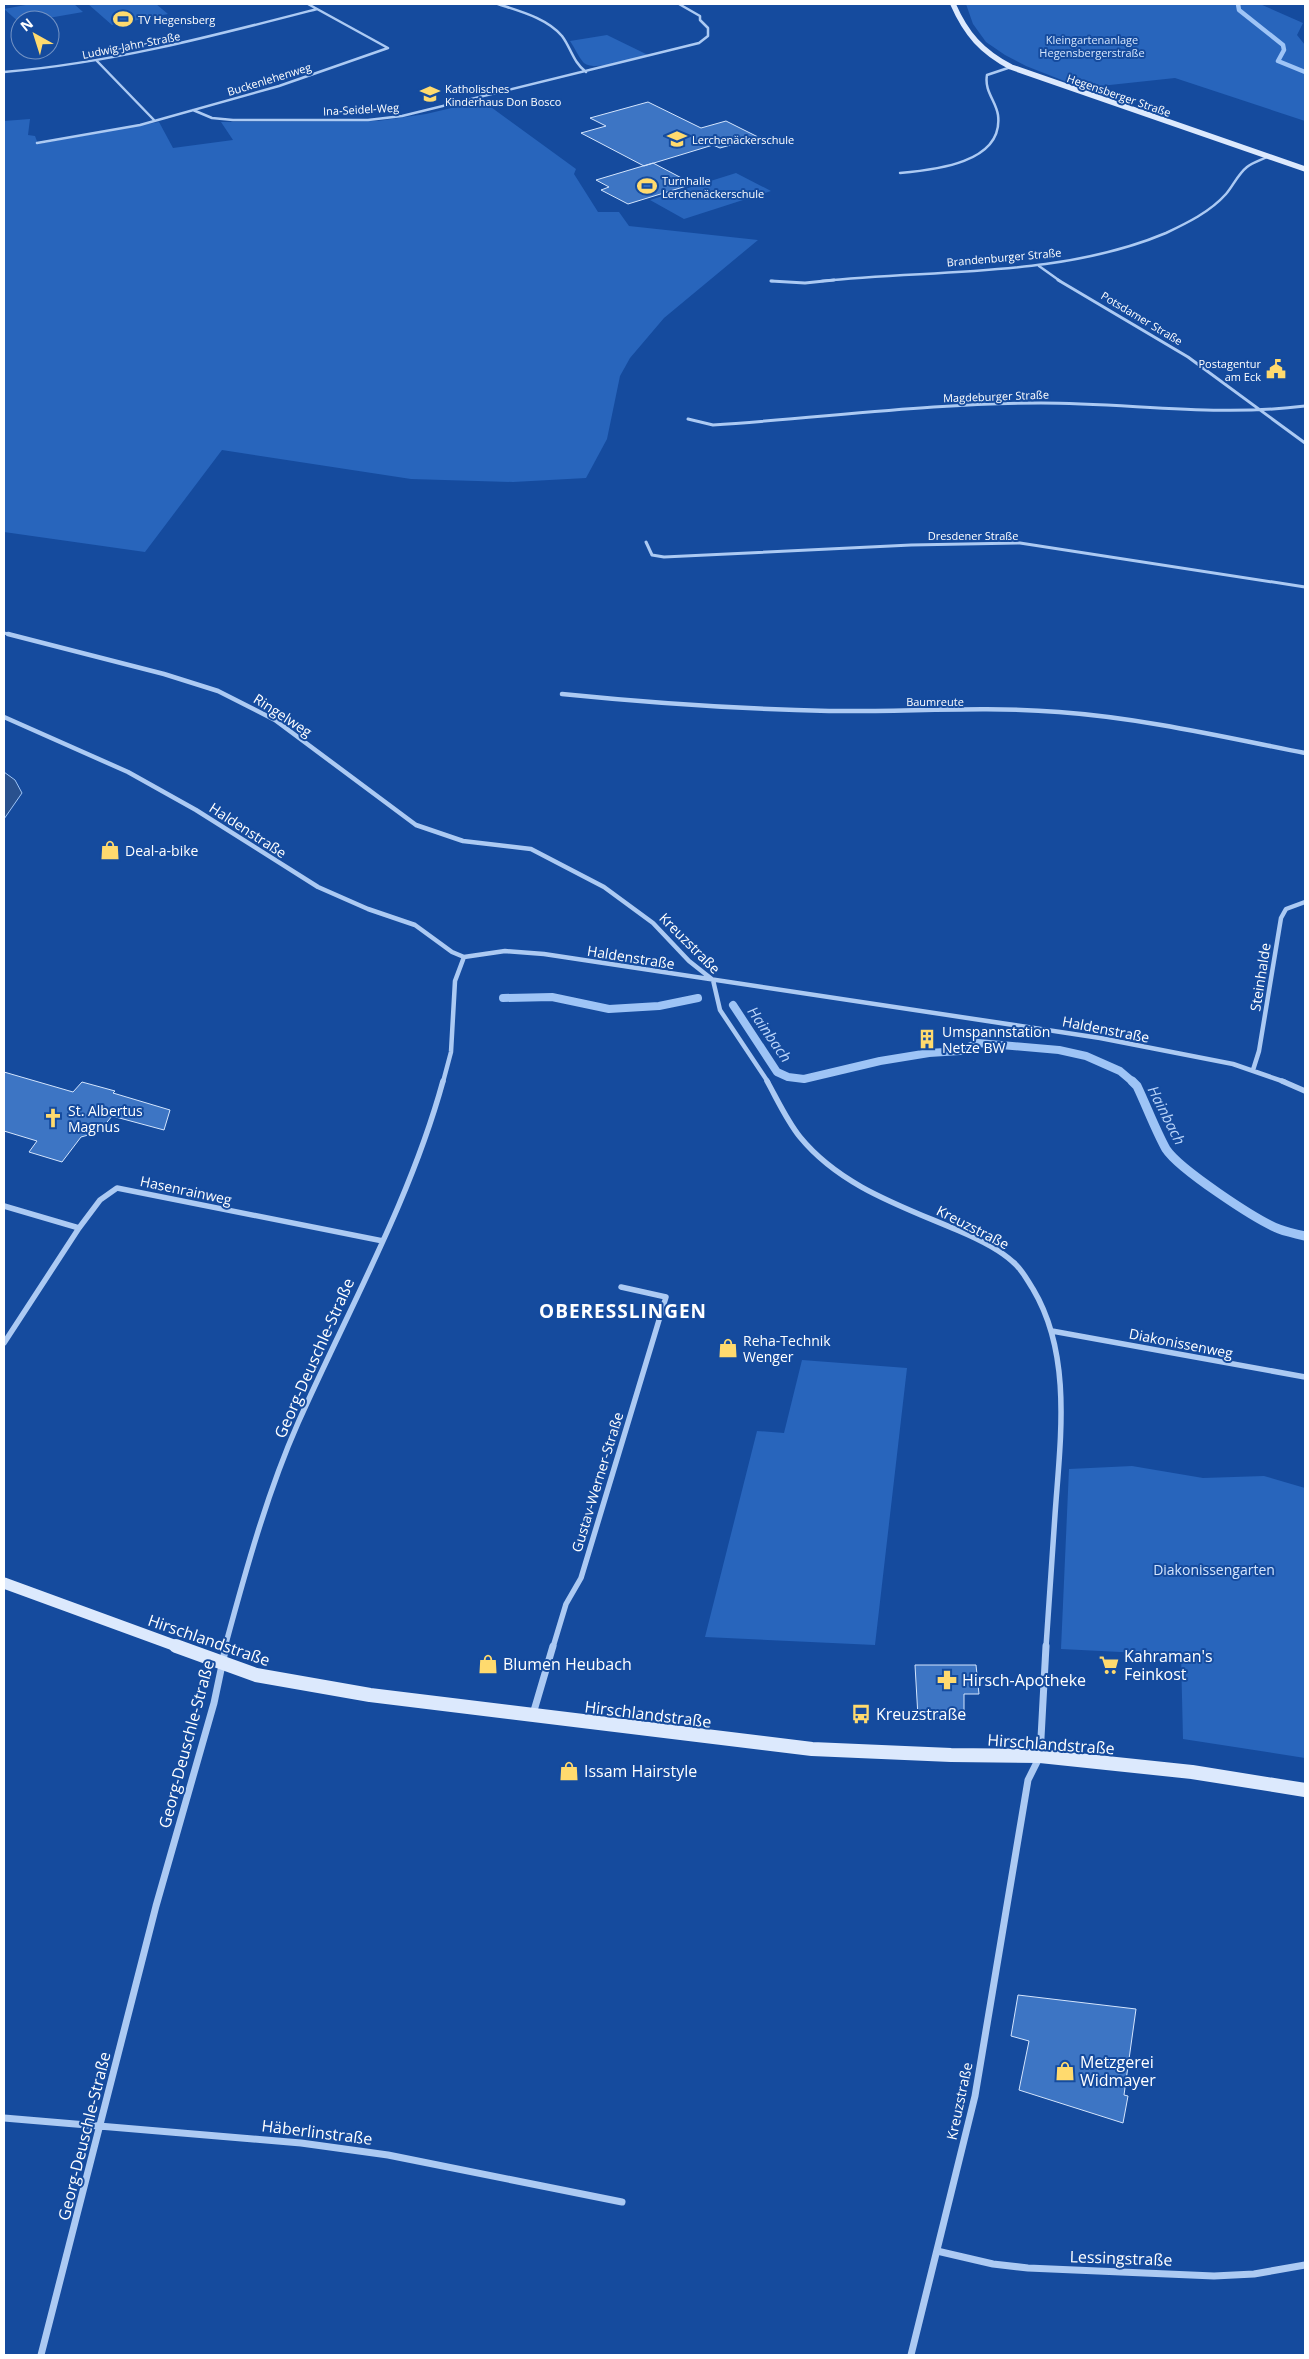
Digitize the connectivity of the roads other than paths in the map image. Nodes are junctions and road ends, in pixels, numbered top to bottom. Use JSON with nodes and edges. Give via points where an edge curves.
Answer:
{"nodes":[{"id":1,"x":308,"y":4,"type":"edge"},
{"id":2,"x":498,"y":4,"type":"edge"},
{"id":3,"x":682,"y":4,"type":"edge"},
{"id":4,"x":953,"y":4,"type":"edge"},
{"id":5,"x":317,"y":9,"type":"junction"},
{"id":6,"x":97,"y":61,"type":"junction"},
{"id":7,"x":1011,"y":68,"type":"junction"},
{"id":8,"x":4,"y":72,"type":"edge"},
{"id":9,"x":586,"y":72,"type":"junction"},
{"id":10,"x":193,"y":110,"type":"junction"},
{"id":11,"x":154,"y":120,"type":"junction"},
{"id":12,"x":37,"y":143,"type":"dead end"},
{"id":13,"x":1266,"y":157,"type":"junction"},
{"id":14,"x":1305,"y":169,"type":"edge"},
{"id":15,"x":900,"y":174,"type":"dead end"},
{"id":16,"x":1039,"y":266,"type":"junction"},
{"id":17,"x":771,"y":281,"type":"dead end"},
{"id":18,"x":1305,"y":406,"type":"edge"},
{"id":19,"x":1262,"y":411,"type":"junction"},
{"id":20,"x":688,"y":419,"type":"dead end"},
{"id":21,"x":1305,"y":443,"type":"edge"},
{"id":22,"x":646,"y":542,"type":"dead end"},
{"id":23,"x":1305,"y":587,"type":"edge"},
{"id":24,"x":4,"y":633,"type":"edge"},
{"id":25,"x":562,"y":694,"type":"dead end"},
{"id":26,"x":4,"y":717,"type":"edge"},
{"id":27,"x":1305,"y":753,"type":"edge"},
{"id":28,"x":531,"y":850,"type":"joint"},
{"id":29,"x":1305,"y":902,"type":"edge"},
{"id":30,"x":464,"y":957,"type":"junction"},
{"id":31,"x":713,"y":980,"type":"junction"},
{"id":32,"x":1253,"y":1070,"type":"junction"},
{"id":33,"x":1305,"y":1092,"type":"edge"},
{"id":34,"x":4,"y":1206,"type":"edge"},
{"id":35,"x":79,"y":1228,"type":"junction"},
{"id":36,"x":383,"y":1241,"type":"junction"},
{"id":37,"x":621,"y":1287,"type":"dead end"},
{"id":38,"x":1052,"y":1331,"type":"junction"},
{"id":39,"x":4,"y":1343,"type":"edge"},
{"id":40,"x":1305,"y":1377,"type":"edge"},
{"id":41,"x":4,"y":1583,"type":"edge"},
{"id":42,"x":221,"y":1664,"type":"junction"},
{"id":43,"x":532,"y":1716,"type":"junction"},
{"id":44,"x":1040,"y":1756,"type":"junction"},
{"id":45,"x":1305,"y":1790,"type":"edge"},
{"id":46,"x":4,"y":2118,"type":"edge"},
{"id":47,"x":101,"y":2125,"type":"junction"},
{"id":48,"x":622,"y":2202,"type":"dead end"},
{"id":49,"x":937,"y":2251,"type":"junction"},
{"id":50,"x":1305,"y":2265,"type":"edge"},
{"id":51,"x":41,"y":2355,"type":"edge"},
{"id":52,"x":911,"y":2355,"type":"edge"}],
"edges":[{"from":1,"to":5,"type":"street"},
{"from":2,"to":9,"type":"street","via":[[558,32],[576,65]]},
{"from":3,"to":9,"type":"street","name":"Ina-Seidel-Weg","via":[[700,16],[708,28],[706,39]]},
{"from":4,"to":7,"type":"street","name":"Hegensberger Straße","via":[[971,40],[986,54]]},
{"from":5,"to":6,"type":"street","name":"Ludwig-Jahn-Straße","via":[[186,43]]},
{"from":5,"to":10,"type":"street","name":"Buckenlehenweg","via":[[387,49],[279,86]]},
{"from":6,"to":8,"type":"street","name":"Ludwig-Jahn-Straße"},
{"from":6,"to":11,"type":"street"},
{"from":7,"to":13,"type":"street","name":"Hegensberger Straße"},
{"from":7,"to":15,"type":"street","via":[[986,75],[998,123],[998,130],[989,145],[967,160],[946,168]]},
{"from":9,"to":10,"type":"street","name":"Ina-Seidel-Weg","via":[[437,110],[386,118],[227,120]]},
{"from":10,"to":11,"type":"street","name":"Buckenlehenweg"},
{"from":11,"to":12,"type":"street","name":"Buckenlehenweg"},
{"from":13,"to":14,"type":"street","name":"Hegensberger Straße"},
{"from":13,"to":16,"type":"street","name":"Brandenburger Straße","via":[[1246,167],[1214,205],[1178,228],[1111,251]]},
{"from":16,"to":17,"type":"street","name":"Brandenburger Straße","via":[[879,275],[805,283]]},
{"from":16,"to":19,"type":"street","name":"Potsdamer Straße","via":[[1188,357]]},
{"from":18,"to":19,"type":"street","name":"Magdeburger Straße"},
{"from":19,"to":20,"type":"street","name":"Magdeburger Straße","via":[[1039,403],[953,406],[713,425]]},
{"from":19,"to":21,"type":"street","name":"Potsdamer Straße"},
{"from":22,"to":23,"type":"street","name":"Dresdener Straße","via":[[652,555],[664,557],[911,544],[1020,543]]},
{"from":24,"to":28,"type":"street","name":"Ringelweg","via":[[218,691],[275,720],[416,825],[463,841]]},
{"from":25,"to":27,"type":"street","name":"Baumreute","via":[[734,708],[1058,712],[1152,723]]},
{"from":26,"to":30,"type":"street","name":"Haldenstraße","via":[[128,772],[196,810],[318,887],[368,910],[415,925]]},
{"from":28,"to":31,"type":"street","name":"Kreuzstraße","via":[[604,887],[631,906]]},
{"from":29,"to":32,"type":"street","name":"Steinhalde","via":[[1286,909],[1281,918]]},
{"from":30,"to":31,"type":"street","name":"Haldenstraße","via":[[505,951],[544,954]]},
{"from":30,"to":36,"type":"street","name":"Georg-Deuschle-Straße","via":[[457,971],[450,1052],[439,1097],[424,1143]]},
{"from":31,"to":32,"type":"street","name":"Haldenstraße","via":[[1100,1038]]},
{"from":31,"to":38,"type":"street","name":"Kreuzstraße","via":[[720,1010],[799,1136],[852,1182],[883,1199],[960,1231],[1014,1262],[1045,1309]]},
{"from":32,"to":33,"type":"street","name":"Haldenstraße"},
{"from":34,"to":35,"type":"street"},
{"from":35,"to":36,"type":"street","name":"Hasenrainweg","via":[[108,1191],[117,1188]]},
{"from":35,"to":39,"type":"street","name":"Hasenrainweg"},
{"from":36,"to":42,"type":"street","name":"Georg-Deuschle-Straße","via":[[284,1458],[240,1593]]},
{"from":37,"to":43,"type":"street","name":"Gustav-Werner-Straße","via":[[666,1297],[580,1578],[566,1604]]},
{"from":38,"to":40,"type":"street","name":"Diakonissenweg"},
{"from":38,"to":44,"type":"street","name":"Kreuzstraße","via":[[1059,1369],[1061,1428]]},
{"from":41,"to":42,"type":"street","name":"Hirschlandstraße"},
{"from":42,"to":43,"type":"street","name":"Hirschlandstraße","via":[[256,1675],[370,1695]]},
{"from":42,"to":47,"type":"street","name":"Georg-Deuschle-Straße","via":[[214,1703],[156,1906]]},
{"from":43,"to":44,"type":"street","name":"Hirschlandstraße","via":[[812,1750]]},
{"from":44,"to":45,"type":"street","name":"Hirschlandstraße","via":[[1192,1772]]},
{"from":44,"to":49,"type":"street","name":"Kreuzstraße","via":[[1028,1780],[975,2096]]},
{"from":46,"to":47,"type":"street","name":"Häberlinstraße"},
{"from":47,"to":48,"type":"street","name":"Häberlinstraße","via":[[301,2142]]},
{"from":47,"to":51,"type":"street","name":"Georg-Deuschle-Straße"},
{"from":49,"to":50,"type":"street","name":"Lessingstraße","via":[[1028,2268],[1214,2276],[1254,2274]]},
{"from":49,"to":52,"type":"street","name":"Kreuzstraße"}]}
